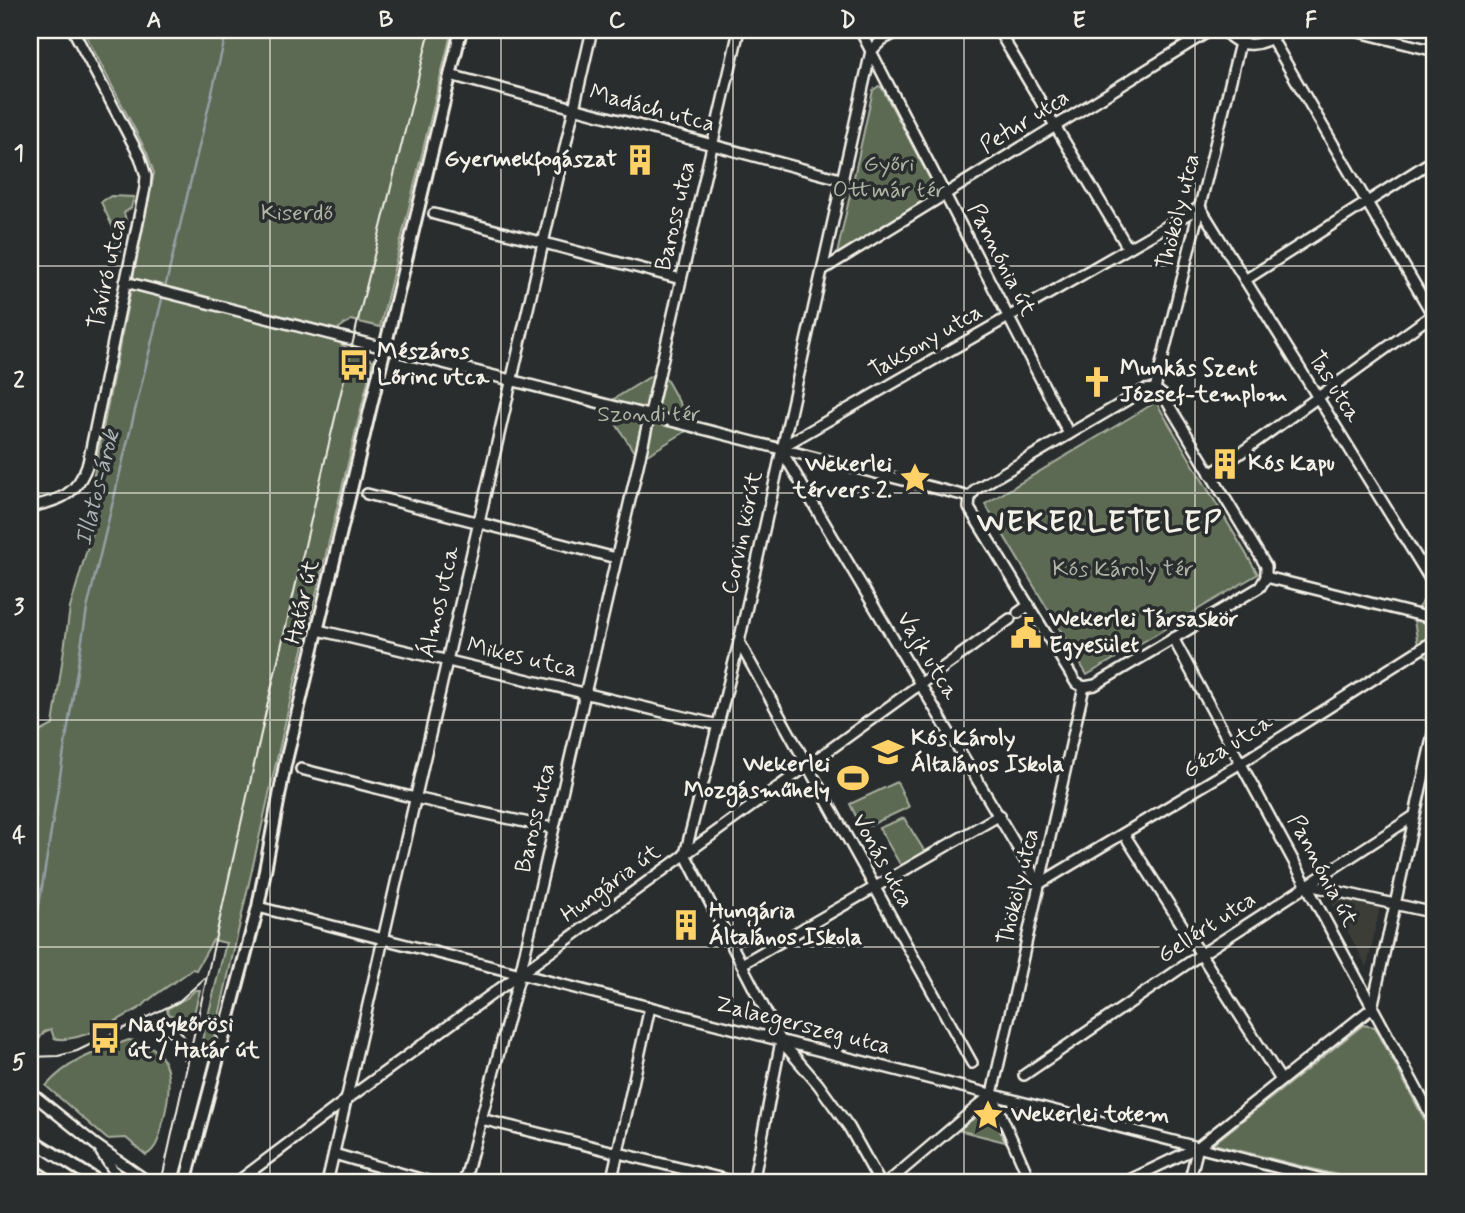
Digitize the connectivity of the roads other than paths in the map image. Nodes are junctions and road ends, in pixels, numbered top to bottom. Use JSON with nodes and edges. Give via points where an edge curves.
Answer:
{"nodes":[{"id":1,"x":73,"y":30,"type":"edge"},
{"id":2,"x":461,"y":30,"type":"edge"},
{"id":3,"x":592,"y":30,"type":"edge"},
{"id":4,"x":739,"y":30,"type":"edge"},
{"id":5,"x":860,"y":30,"type":"edge"},
{"id":6,"x":901,"y":30,"type":"edge"},
{"id":7,"x":998,"y":30,"type":"edge"},
{"id":8,"x":1211,"y":30,"type":"edge"},
{"id":9,"x":1224,"y":30,"type":"edge"},
{"id":10,"x":1281,"y":30,"type":"edge"},
{"id":11,"x":1351,"y":30,"type":"edge"},
{"id":12,"x":1272,"y":39,"type":"junction"},
{"id":13,"x":1240,"y":43,"type":"junction"},
{"id":14,"x":871,"y":51,"type":"junction"},
{"id":15,"x":1435,"y":51,"type":"edge"},
{"id":16,"x":450,"y":75,"type":"junction"},
{"id":17,"x":574,"y":108,"type":"junction"},
{"id":18,"x":1055,"y":126,"type":"junction"},
{"id":19,"x":712,"y":145,"type":"junction"},
{"id":20,"x":1435,"y":159,"type":"edge"},
{"id":21,"x":844,"y":180,"type":"junction"},
{"id":22,"x":945,"y":194,"type":"junction"},
{"id":23,"x":1366,"y":203,"type":"junction"},
{"id":24,"x":1200,"y":206,"type":"junction"},
{"id":25,"x":434,"y":214,"type":"dead end"},
{"id":26,"x":542,"y":243,"type":"junction"},
{"id":27,"x":1128,"y":248,"type":"junction"},
{"id":28,"x":824,"y":269,"type":"junction"},
{"id":29,"x":681,"y":279,"type":"junction"},
{"id":30,"x":1245,"y":280,"type":"junction"},
{"id":31,"x":125,"y":282,"type":"junction"},
{"id":32,"x":1434,"y":316,"type":"edge"},
{"id":33,"x":1009,"y":317,"type":"junction"},
{"id":34,"x":385,"y":348,"type":"junction"},
{"id":35,"x":511,"y":380,"type":"junction"},
{"id":36,"x":1155,"y":389,"type":"junction"},
{"id":37,"x":1318,"y":397,"type":"junction"},
{"id":38,"x":649,"y":416,"type":"junction"},
{"id":39,"x":1069,"y":434,"type":"junction"},
{"id":40,"x":780,"y":448,"type":"junction"},
{"id":41,"x":1210,"y":474,"type":"junction"},
{"id":42,"x":367,"y":494,"type":"dead end"},
{"id":43,"x":970,"y":497,"type":"junction"},
{"id":44,"x":30,"y":507,"type":"edge"},
{"id":45,"x":478,"y":523,"type":"junction"},
{"id":46,"x":616,"y":558,"type":"junction"},
{"id":47,"x":1266,"y":577,"type":"junction"},
{"id":48,"x":1435,"y":587,"type":"edge"},
{"id":49,"x":1029,"y":605,"type":"junction"},
{"id":50,"x":1018,"y":613,"type":"dead end"},
{"id":51,"x":1010,"y":619,"type":"dead end"},
{"id":52,"x":1435,"y":619,"type":"edge"},
{"id":53,"x":318,"y":630,"type":"junction"},
{"id":54,"x":1173,"y":638,"type":"junction"},
{"id":55,"x":1435,"y":640,"type":"edge"},
{"id":56,"x":739,"y":642,"type":"junction"},
{"id":57,"x":447,"y":660,"type":"junction"},
{"id":58,"x":921,"y":683,"type":"junction"},
{"id":59,"x":1084,"y":687,"type":"junction"},
{"id":60,"x":585,"y":693,"type":"junction"},
{"id":61,"x":718,"y":724,"type":"junction"},
{"id":62,"x":1435,"y":724,"type":"edge"},
{"id":63,"x":1241,"y":762,"type":"junction"},
{"id":64,"x":807,"y":766,"type":"junction"},
{"id":65,"x":302,"y":769,"type":"dead end"},
{"id":66,"x":415,"y":798,"type":"junction"},
{"id":67,"x":1000,"y":815,"type":"junction"},
{"id":68,"x":1414,"y":816,"type":"junction"},
{"id":69,"x":552,"y":828,"type":"junction"},
{"id":70,"x":1124,"y":834,"type":"junction"},
{"id":71,"x":685,"y":854,"type":"junction"},
{"id":72,"x":1039,"y":884,"type":"junction"},
{"id":73,"x":1308,"y":885,"type":"junction"},
{"id":74,"x":875,"y":887,"type":"junction"},
{"id":75,"x":1394,"y":903,"type":"junction"},
{"id":76,"x":258,"y":907,"type":"junction"},
{"id":77,"x":1435,"y":913,"type":"edge"},
{"id":78,"x":383,"y":939,"type":"junction"},
{"id":79,"x":1200,"y":956,"type":"junction"},
{"id":80,"x":742,"y":964,"type":"junction"},
{"id":81,"x":520,"y":974,"type":"junction"},
{"id":82,"x":650,"y":1007,"type":"junction"},
{"id":83,"x":1372,"y":1008,"type":"junction"},
{"id":84,"x":782,"y":1041,"type":"junction"},
{"id":85,"x":972,"y":1063,"type":"dead end"},
{"id":86,"x":1024,"y":1075,"type":"dead end"},
{"id":87,"x":1281,"y":1080,"type":"junction"},
{"id":88,"x":30,"y":1092,"type":"edge"},
{"id":89,"x":992,"y":1094,"type":"junction"},
{"id":90,"x":346,"y":1100,"type":"junction"},
{"id":91,"x":481,"y":1119,"type":"junction"},
{"id":92,"x":1435,"y":1123,"type":"edge"},
{"id":93,"x":30,"y":1139,"type":"edge"},
{"id":94,"x":96,"y":1145,"type":"junction"},
{"id":95,"x":1198,"y":1147,"type":"junction"},
{"id":96,"x":30,"y":1153,"type":"edge"},
{"id":97,"x":618,"y":1153,"type":"junction"},
{"id":98,"x":334,"y":1154,"type":"junction"},
{"id":99,"x":237,"y":1182,"type":"edge"},
{"id":100,"x":76,"y":1183,"type":"edge"},
{"id":101,"x":101,"y":1183,"type":"edge"},
{"id":102,"x":122,"y":1183,"type":"edge"},
{"id":103,"x":150,"y":1183,"type":"edge"},
{"id":104,"x":185,"y":1183,"type":"edge"},
{"id":105,"x":327,"y":1183,"type":"edge"},
{"id":106,"x":434,"y":1183,"type":"edge"},
{"id":107,"x":464,"y":1183,"type":"edge"},
{"id":108,"x":611,"y":1183,"type":"edge"},
{"id":109,"x":740,"y":1183,"type":"edge"},
{"id":110,"x":753,"y":1183,"type":"edge"},
{"id":111,"x":880,"y":1183,"type":"edge"},
{"id":112,"x":887,"y":1183,"type":"edge"},
{"id":113,"x":1031,"y":1183,"type":"edge"},
{"id":114,"x":1123,"y":1183,"type":"edge"},
{"id":115,"x":1189,"y":1183,"type":"edge"},
{"id":116,"x":1334,"y":1183,"type":"edge"}],
"edges":[{"from":1,"to":31,"type":"street","name":"Távíró utca","via":[[144,167],[145,188]]},
{"from":2,"to":16,"type":"main road","name":"Határ út"},
{"from":3,"to":17,"type":"street","name":"Álmos utca"},
{"from":4,"to":19,"type":"street","name":"Baross utca"},
{"from":5,"to":14,"type":"street","name":"Pannónia út"},
{"from":6,"to":14,"type":"street"},
{"from":7,"to":18,"type":"street"},
{"from":8,"to":18,"type":"street","name":"Petur utca"},
{"from":9,"to":13,"type":"street"},
{"from":10,"to":12,"type":"street"},
{"from":11,"to":15,"type":"street"},
{"from":12,"to":13,"type":"street","via":[[1256,45]]},
{"from":12,"to":23,"type":"street"},
{"from":13,"to":24,"type":"street","name":"Thököly utca"},
{"from":14,"to":21,"type":"street","name":"Corvin körút"},
{"from":14,"to":22,"type":"street","name":"Pannónia út"},
{"from":16,"to":17,"type":"street","name":"Madách utca"},
{"from":16,"to":34,"type":"main road","name":"Határ út"},
{"from":17,"to":19,"type":"street","name":"Madách utca"},
{"from":17,"to":26,"type":"street","name":"Álmos utca"},
{"from":18,"to":22,"type":"street","name":"Petur utca"},
{"from":18,"to":27,"type":"street"},
{"from":19,"to":21,"type":"street","name":"Madách utca"},
{"from":19,"to":29,"type":"street","name":"Baross utca"},
{"from":20,"to":23,"type":"street"},
{"from":21,"to":28,"type":"street","name":"Corvin körút"},
{"from":22,"to":28,"type":"street","name":"Petur utca"},
{"from":22,"to":33,"type":"street","name":"Pannónia út"},
{"from":23,"to":30,"type":"street"},
{"from":23,"to":32,"type":"street"},
{"from":24,"to":27,"type":"street","name":"Taksony utca"},
{"from":24,"to":30,"type":"street","name":"Tas utca"},
{"from":24,"to":36,"type":"street","name":"Thököly utca"},
{"from":25,"to":26,"type":"street"},
{"from":26,"to":29,"type":"street"},
{"from":26,"to":35,"type":"street","name":"Álmos utca"},
{"from":27,"to":33,"type":"street","name":"Taksony utca"},
{"from":28,"to":40,"type":"street","name":"Corvin körút"},
{"from":29,"to":38,"type":"street","name":"Baross utca"},
{"from":30,"to":37,"type":"street","name":"Tas utca"},
{"from":31,"to":34,"type":"street"},
{"from":31,"to":44,"type":"street","name":"Távíró utca","via":[[83,477],[66,496]]},
{"from":32,"to":37,"type":"street"},
{"from":33,"to":39,"type":"street","name":"Pannónia út"},
{"from":33,"to":40,"type":"street","name":"Taksony utca"},
{"from":34,"to":35,"type":"street"},
{"from":34,"to":53,"type":"main road","name":"Határ út"},
{"from":35,"to":38,"type":"street"},
{"from":35,"to":45,"type":"street","name":"Álmos utca"},
{"from":36,"to":39,"type":"street","via":[[1144,390]]},
{"from":36,"to":41,"type":"street"},
{"from":37,"to":41,"type":"street"},
{"from":37,"to":48,"type":"street","name":"Tas utca"},
{"from":38,"to":40,"type":"street"},
{"from":38,"to":46,"type":"street","name":"Baross utca"},
{"from":39,"to":43,"type":"street","via":[[976,489]]},
{"from":40,"to":43,"type":"street"},
{"from":40,"to":56,"type":"street","name":"Corvin körút"},
{"from":40,"to":58,"type":"street","name":"Vajk utca"},
{"from":41,"to":47,"type":"street","via":[[1266,566]]},
{"from":42,"to":45,"type":"street"},
{"from":43,"to":49,"type":"street","via":[[969,508]]},
{"from":45,"to":46,"type":"street"},
{"from":45,"to":57,"type":"street","name":"Álmos utca"},
{"from":46,"to":60,"type":"street","name":"Baross utca"},
{"from":47,"to":52,"type":"street"},
{"from":47,"to":54,"type":"street","via":[[1260,587]]},
{"from":49,"to":50,"type":"street"},
{"from":49,"to":59,"type":"street","via":[[1076,683]]},
{"from":51,"to":58,"type":"street","name":"Hungária út"},
{"from":53,"to":57,"type":"street","name":"Mikes utca"},
{"from":53,"to":76,"type":"main road","name":"Határ út","via":[[285,765]]},
{"from":54,"to":59,"type":"street","via":[[1095,685]]},
{"from":54,"to":63,"type":"street","name":"Pannónia út"},
{"from":55,"to":63,"type":"street","name":"Géza utca"},
{"from":56,"to":61,"type":"street","name":"Corvin körút"},
{"from":56,"to":64,"type":"street","name":"Vonás utca"},
{"from":57,"to":60,"type":"street","name":"Mikes utca"},
{"from":57,"to":66,"type":"street","name":"Álmos utca"},
{"from":58,"to":64,"type":"street","name":"Hungária út"},
{"from":58,"to":67,"type":"street","name":"Vajk utca"},
{"from":59,"to":72,"type":"street","name":"Thököly utca"},
{"from":60,"to":61,"type":"street","name":"Mikes utca"},
{"from":60,"to":69,"type":"street","name":"Baross utca"},
{"from":61,"to":71,"type":"street","name":"Corvin körút"},
{"from":62,"to":68,"type":"street"},
{"from":63,"to":70,"type":"street","name":"Géza utca"},
{"from":63,"to":73,"type":"street","name":"Pannónia út"},
{"from":64,"to":71,"type":"street","name":"Hungária út"},
{"from":64,"to":74,"type":"street","name":"Vonás utca"},
{"from":65,"to":66,"type":"street"},
{"from":66,"to":69,"type":"street"},
{"from":66,"to":78,"type":"street","name":"Álmos utca"},
{"from":67,"to":72,"type":"street","name":"Vajk utca"},
{"from":67,"to":74,"type":"street"},
{"from":68,"to":73,"type":"street","name":"Gellért utca"},
{"from":68,"to":75,"type":"street"},
{"from":69,"to":81,"type":"street","name":"Baross utca"},
{"from":70,"to":72,"type":"street","name":"Géza utca"},
{"from":70,"to":79,"type":"street"},
{"from":71,"to":80,"type":"street"},
{"from":71,"to":81,"type":"street","name":"Hungária út"},
{"from":72,"to":89,"type":"street","name":"Thököly utca"},
{"from":73,"to":75,"type":"street"},
{"from":73,"to":79,"type":"street","name":"Gellért utca"},
{"from":73,"to":83,"type":"street","name":"Pannónia út"},
{"from":74,"to":80,"type":"street"},
{"from":74,"to":85,"type":"street","name":"Vonás utca"},
{"from":75,"to":77,"type":"street"},
{"from":75,"to":83,"type":"street"},
{"from":76,"to":78,"type":"street","name":"Zalaegerszeg utca"},
{"from":76,"to":104,"type":"main road","name":"Határ út"},
{"from":78,"to":81,"type":"street","name":"Zalaegerszeg utca"},
{"from":78,"to":90,"type":"street","name":"Álmos utca"},
{"from":79,"to":86,"type":"street","name":"Gellért utca"},
{"from":79,"to":87,"type":"street"},
{"from":80,"to":84,"type":"street"},
{"from":81,"to":82,"type":"street","name":"Zalaegerszeg utca"},
{"from":81,"to":90,"type":"street","name":"Hungária út"},
{"from":81,"to":91,"type":"street","name":"Baross utca"},
{"from":82,"to":84,"type":"street","name":"Zalaegerszeg utca"},
{"from":82,"to":97,"type":"street"},
{"from":83,"to":87,"type":"street"},
{"from":83,"to":92,"type":"street","name":"Pannónia út"},
{"from":84,"to":89,"type":"street","name":"Zalaegerszeg utca"},
{"from":84,"to":110,"type":"street"},
{"from":84,"to":111,"type":"street","via":[[849,1127]]},
{"from":87,"to":95,"type":"street"},
{"from":88,"to":94,"type":"street"},
{"from":89,"to":95,"type":"street","name":"Zalaegerszeg utca"},
{"from":89,"to":112,"type":"street"},
{"from":89,"to":113,"type":"street"},
{"from":90,"to":98,"type":"street","name":"Álmos utca"},
{"from":90,"to":99,"type":"street","name":"Hungária út"},
{"from":91,"to":97,"type":"street"},
{"from":91,"to":107,"type":"street","name":"Baross utca"},
{"from":93,"to":101,"type":"main road"},
{"from":94,"to":102,"type":"street"},
{"from":94,"to":103,"type":"street"},
{"from":95,"to":114,"type":"street"},
{"from":95,"to":115,"type":"street"},
{"from":95,"to":116,"type":"street","name":"Zalaegerszeg utca"},
{"from":96,"to":100,"type":"main road"},
{"from":97,"to":108,"type":"street"},
{"from":97,"to":109,"type":"street"},
{"from":98,"to":105,"type":"street","name":"Álmos utca"},
{"from":98,"to":106,"type":"street"}]}
